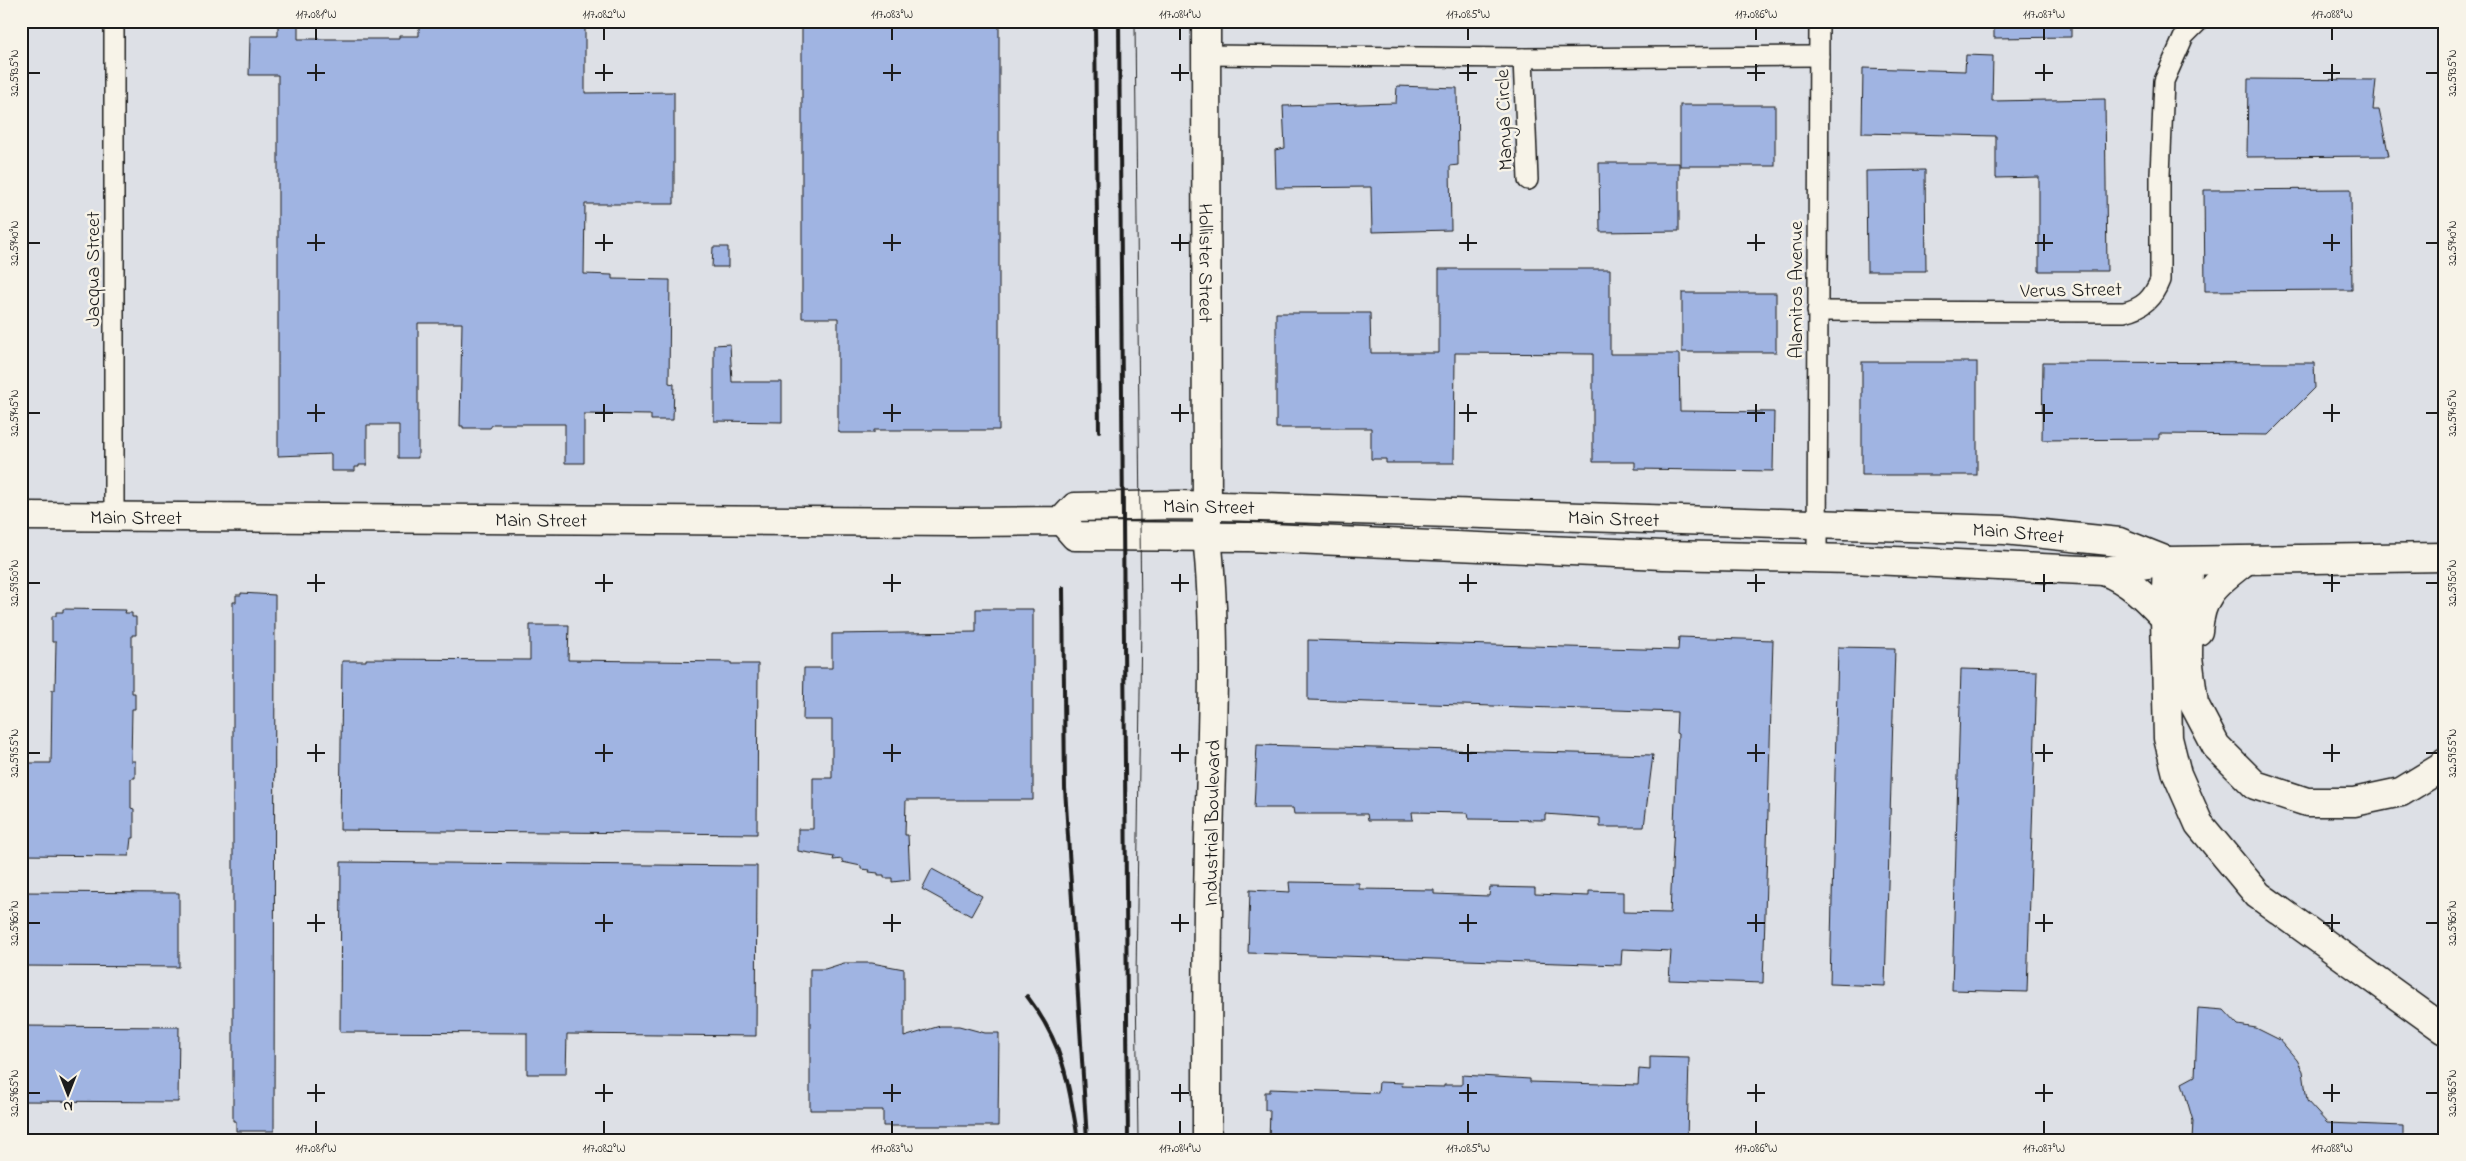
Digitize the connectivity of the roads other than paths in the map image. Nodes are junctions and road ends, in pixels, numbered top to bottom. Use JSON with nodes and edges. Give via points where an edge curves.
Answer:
{"nodes":[{"id":1,"x":114,"y":21,"type":"edge"},
{"id":2,"x":1206,"y":21,"type":"edge"},
{"id":3,"x":1819,"y":21,"type":"edge"},
{"id":4,"x":2199,"y":21,"type":"edge"},
{"id":5,"x":1206,"y":55,"type":"junction"},
{"id":6,"x":1819,"y":56,"type":"junction"},
{"id":7,"x":1523,"y":58,"type":"junction"},
{"id":8,"x":1528,"y":180,"type":"dead end"},
{"id":9,"x":1817,"y":311,"type":"junction"},
{"id":10,"x":1207,"y":507,"type":"junction"},
{"id":11,"x":21,"y":516,"type":"edge"},
{"id":12,"x":114,"y":516,"type":"junction"},
{"id":13,"x":1062,"y":521,"type":"junction"},
{"id":14,"x":1817,"y":524,"type":"junction"},
{"id":15,"x":1207,"y":537,"type":"junction"},
{"id":16,"x":2433,"y":556,"type":"edge"},
{"id":17,"x":1818,"y":558,"type":"junction"},
{"id":18,"x":2245,"y":561,"type":"junction"},
{"id":19,"x":2178,"y":562,"type":"junction"},
{"id":20,"x":2104,"y":571,"type":"junction"},
{"id":21,"x":2165,"y":618,"type":"junction"},
{"id":22,"x":2191,"y":685,"type":"junction"},
{"id":23,"x":2445,"y":762,"type":"edge"},
{"id":24,"x":2445,"y":1030,"type":"edge"},
{"id":25,"x":1207,"y":1140,"type":"edge"}],
"edges":[{"from":1,"to":12,"type":"street","name":"Jacqua Street"},
{"from":2,"to":5,"type":"main road","name":"Hollister Street"},
{"from":3,"to":6,"type":"street","name":"Alamitos Avenue"},
{"from":4,"to":9,"type":"street","name":"Verus Street","via":[[2184,36],[2164,81],[2160,280],[2155,293],[2140,308],[2124,312]]},
{"from":5,"to":7,"type":"street"},
{"from":5,"to":10,"type":"main road","name":"Hollister Street"},
{"from":6,"to":7,"type":"street"},
{"from":6,"to":9,"type":"street","name":"Alamitos Avenue"},
{"from":7,"to":8,"type":"street","name":"Manya Circle"},
{"from":9,"to":14,"type":"street","name":"Alamitos Avenue"},
{"from":10,"to":13,"type":"main road","name":"Main Street","via":[[1075,507]]},
{"from":10,"to":14,"type":"main road","name":"Main Street"},
{"from":10,"to":15,"type":"main road","name":"Industrial Boulevard"},
{"from":11,"to":12,"type":"main road","name":"Main Street"},
{"from":12,"to":13,"type":"main road","name":"Main Street"},
{"from":13,"to":15,"type":"main road","name":"Main Street","via":[[1075,536]]},
{"from":14,"to":17,"type":"street","name":"Alamitos Avenue"},
{"from":14,"to":19,"type":"main road","name":"Main Street","via":[[2024,532],[2119,542]]},
{"from":15,"to":17,"type":"main road","name":"Main Street"},
{"from":15,"to":25,"type":"main road","name":"Industrial Boulevard","via":[[1214,660]]},
{"from":16,"to":18,"type":"main road","name":"Main Street"},
{"from":17,"to":20,"type":"main road","name":"Main Street"},
{"from":18,"to":19,"type":"main road","name":"Main Street"},
{"from":18,"to":22,"type":"main road","via":[[2212,587],[2199,613],[2197,657]]},
{"from":19,"to":20,"type":"main road","name":"Main Street"},
{"from":19,"to":21,"type":"main road"},
{"from":19,"to":22,"type":"main road"},
{"from":20,"to":21,"type":"main road","via":[[2123,578],[2140,591]]},
{"from":21,"to":24,"type":"main road","via":[[2168,738],[2177,774],[2199,824],[2258,895]]},
{"from":22,"to":23,"type":"main road","via":[[2194,704],[2216,746],[2255,785],[2307,802],[2354,802],[2401,792]]}]}
